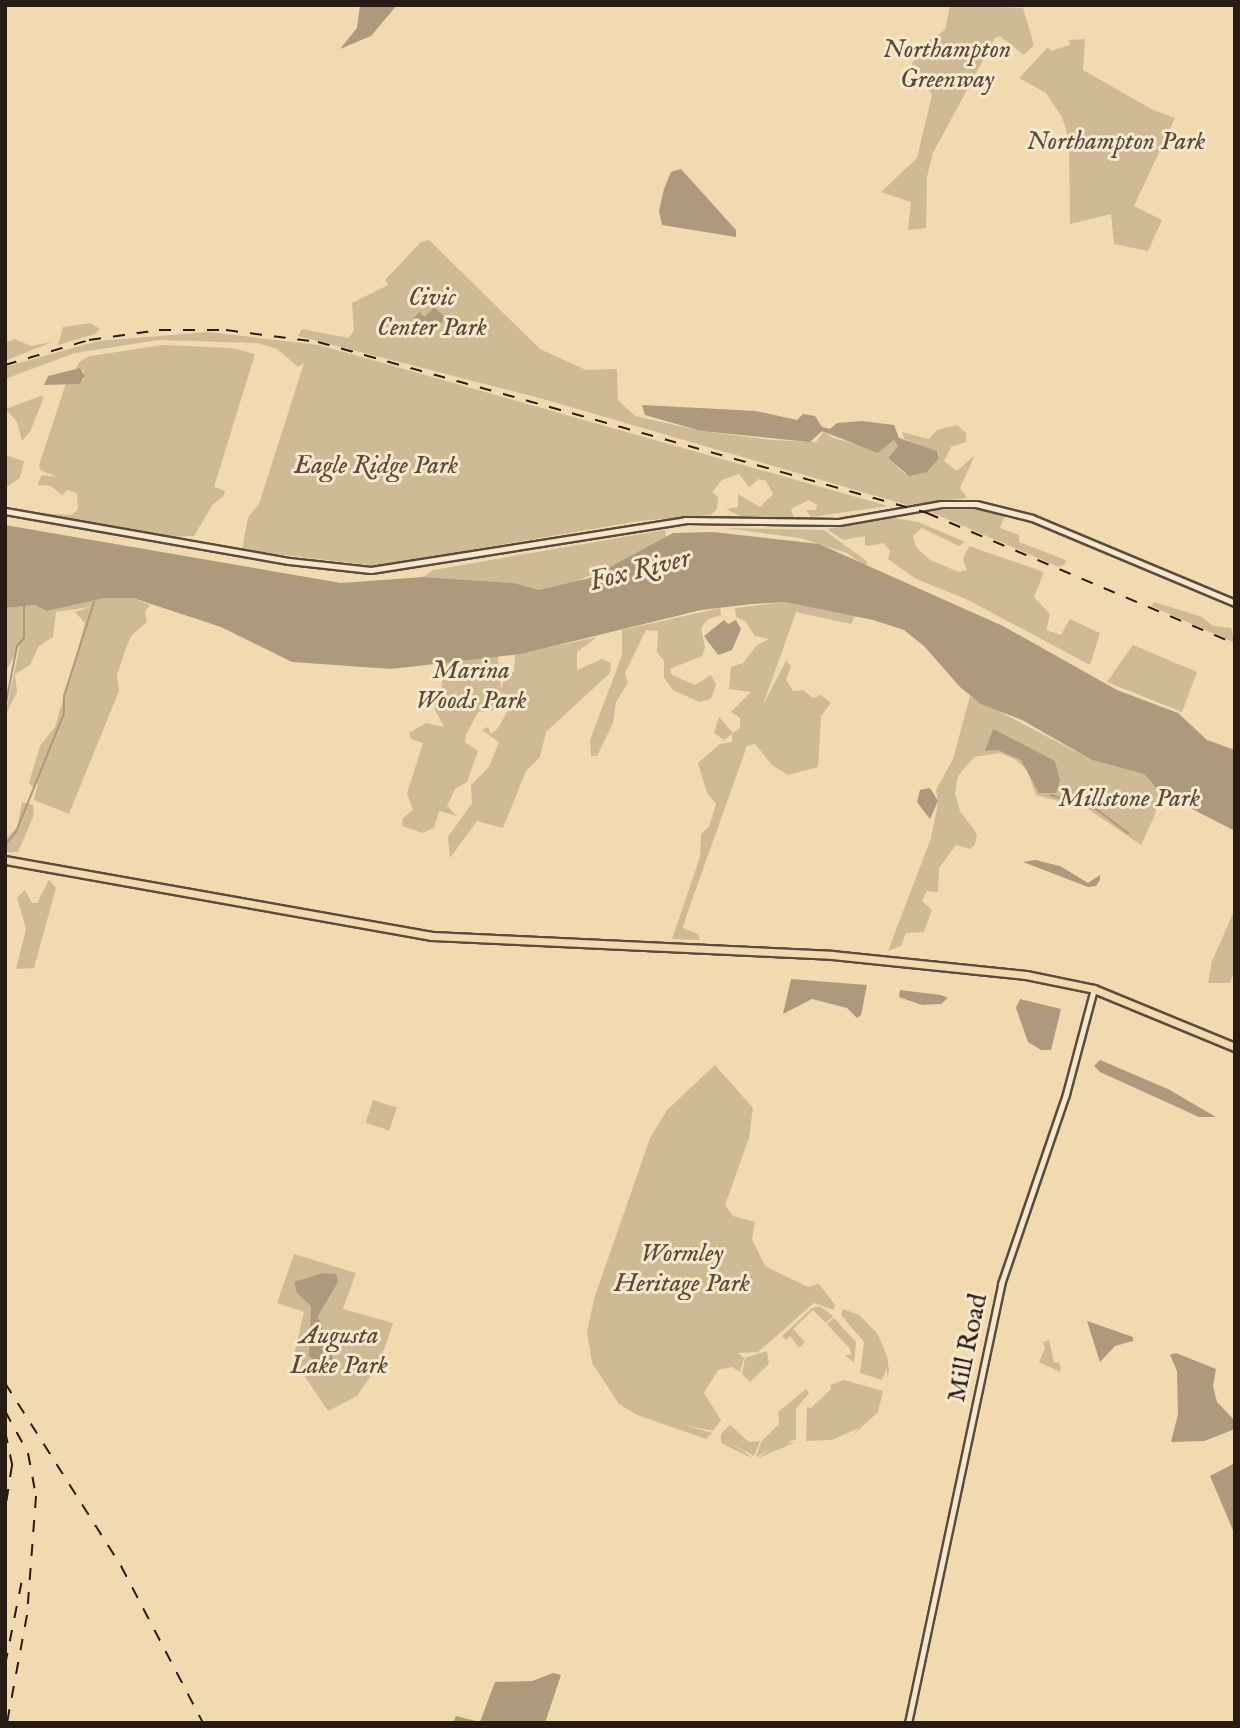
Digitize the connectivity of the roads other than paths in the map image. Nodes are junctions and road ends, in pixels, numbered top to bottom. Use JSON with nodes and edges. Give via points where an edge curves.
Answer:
{"nodes":[{"id":1,"x":5,"y":511,"type":"edge"},
{"id":2,"x":1235,"y":603,"type":"edge"},
{"id":3,"x":5,"y":860,"type":"edge"},
{"id":4,"x":1094,"y":989,"type":"junction"},
{"id":5,"x":1235,"y":1047,"type":"edge"},
{"id":6,"x":908,"y":1723,"type":"edge"}],
"edges":[{"from":1,"to":2,"type":"street","via":[[289,561],[371,570],[661,523],[839,522],[915,507],[976,504],[1008,510]]},
{"from":3,"to":4,"type":"main road","via":[[431,936],[899,960],[1026,975]]},
{"from":4,"to":5,"type":"main road"},
{"from":4,"to":6,"type":"street","name":"Mill Road","via":[[1066,1094],[1001,1284]]}]}
